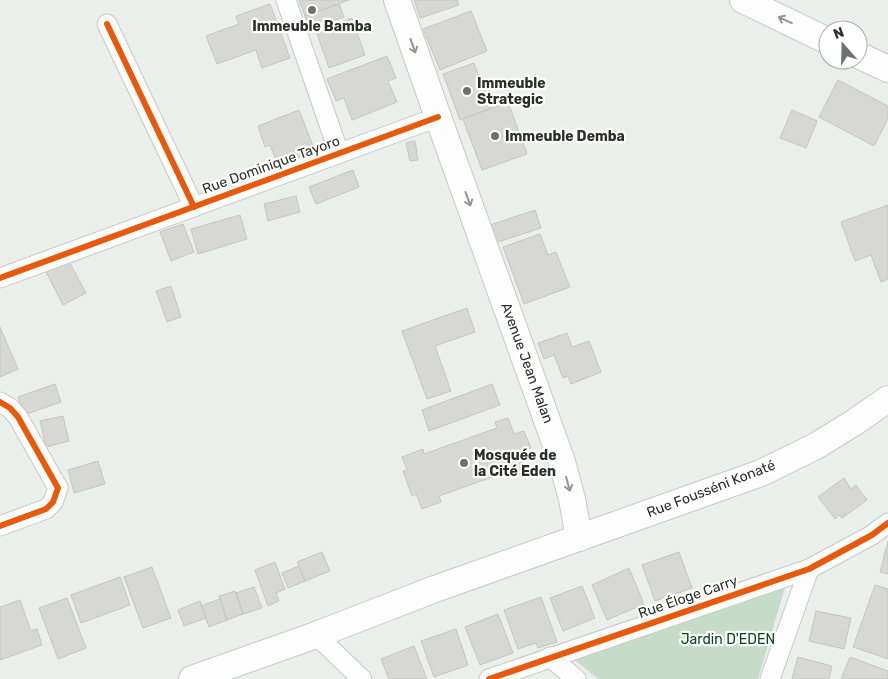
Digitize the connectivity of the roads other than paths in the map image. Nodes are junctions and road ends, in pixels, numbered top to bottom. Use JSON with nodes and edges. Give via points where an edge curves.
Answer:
{"nodes":[{"id":1,"x":286,"y":0,"type":"edge"},
{"id":2,"x":397,"y":0,"type":"edge"},
{"id":3,"x":742,"y":0,"type":"edge"},
{"id":4,"x":107,"y":24,"type":"dead end"},
{"id":5,"x":818,"y":35,"type":"edge"},
{"id":6,"x":868,"y":60,"type":"edge"},
{"id":7,"x":888,"y":69,"type":"edge"},
{"id":8,"x":438,"y":117,"type":"junction"},
{"id":9,"x":339,"y":153,"type":"junction"},
{"id":10,"x":194,"y":207,"type":"junction"},
{"id":11,"x":0,"y":278,"type":"edge"},
{"id":12,"x":888,"y":398,"type":"edge"},
{"id":13,"x":0,"y":402,"type":"edge"},
{"id":14,"x":888,"y":523,"type":"edge"},
{"id":15,"x":0,"y":526,"type":"edge"},
{"id":16,"x":579,"y":538,"type":"junction"},
{"id":17,"x":810,"y":569,"type":"junction"},
{"id":18,"x":316,"y":635,"type":"junction"},
{"id":19,"x":550,"y":657,"type":"junction"},
{"id":20,"x":192,"y":679,"type":"edge"},
{"id":21,"x":362,"y":679,"type":"edge"},
{"id":22,"x":489,"y":679,"type":"edge"},
{"id":23,"x":576,"y":679,"type":"edge"},
{"id":24,"x":770,"y":679,"type":"edge"}],
"edges":[{"from":1,"to":9,"type":"street"},
{"from":2,"to":8,"type":"main road","name":"Avenue Jean Malan","one_way":true},
{"from":5,"to":3,"type":"main road","one_way":true},
{"from":4,"to":10,"type":"street"},
{"from":6,"to":7,"type":"main road"},
{"from":8,"to":9,"type":"street","name":"Rue Dominique Tayoro"},
{"from":8,"to":16,"type":"main road","name":"Avenue Jean Malan","one_way":true,"via":[[562,462]]},
{"from":9,"to":10,"type":"street","name":"Rue Dominique Tayoro"},
{"from":10,"to":11,"type":"street","name":"Rue Dominique Tayoro"},
{"from":12,"to":16,"type":"main road","name":"Rue Fousséni Konaté","via":[[816,446],[761,472]]},
{"from":13,"to":15,"type":"street","via":[[18,417],[58,488],[53,502],[46,509]]},
{"from":14,"to":17,"type":"street","name":"Rue Éloge Carry"},
{"from":16,"to":18,"type":"main road"},
{"from":17,"to":19,"type":"street","name":"Rue Éloge Carry"},
{"from":17,"to":24,"type":"street"},
{"from":18,"to":20,"type":"main road"},
{"from":18,"to":21,"type":"street"},
{"from":19,"to":22,"type":"street","name":"Rue Éloge Carry"},
{"from":19,"to":23,"type":"street"}]}
